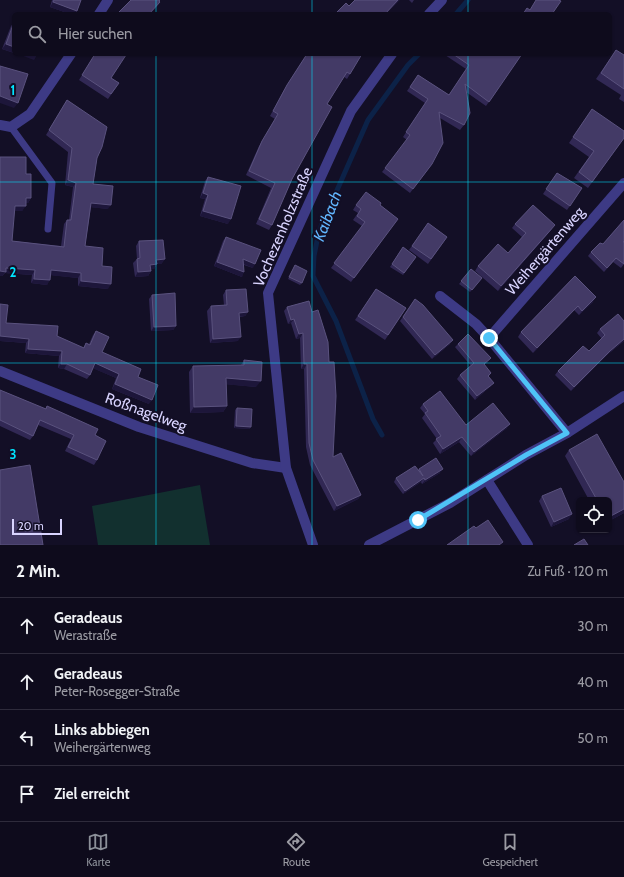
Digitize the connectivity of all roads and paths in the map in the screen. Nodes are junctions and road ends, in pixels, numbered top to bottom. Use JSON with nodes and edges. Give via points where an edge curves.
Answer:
{"nodes":[{"id":1,"x":108,"y":0,"type":"edge"},
{"id":2,"x":442,"y":0,"type":"edge"},
{"id":3,"x":100,"y":12,"type":"edge"},
{"id":4,"x":431,"y":12,"type":"edge"},
{"id":5,"x":70,"y":56,"type":"edge"},
{"id":6,"x":391,"y":56,"type":"edge"},
{"id":7,"x":0,"y":126,"type":"edge"},
{"id":8,"x":12,"y":127,"type":"junction"},
{"id":9,"x":624,"y":183,"type":"edge"},
{"id":10,"x":48,"y":229,"type":"dead end"},
{"id":11,"x":440,"y":296,"type":"dead end"},
{"id":12,"x":489,"y":338,"type":"junction"},
{"id":13,"x":0,"y":371,"type":"edge"},
{"id":14,"x":624,"y":396,"type":"edge"},
{"id":15,"x":567,"y":433,"type":"junction"},
{"id":16,"x":286,"y":468,"type":"junction"},
{"id":17,"x":487,"y":480,"type":"junction"},
{"id":18,"x":313,"y":545,"type":"edge"},
{"id":19,"x":369,"y":545,"type":"edge"},
{"id":20,"x":528,"y":545,"type":"edge"}],
"edges":[{"from":1,"to":3,"type":"street"},
{"from":2,"to":4,"type":"street"},
{"from":5,"to":8,"type":"street","via":[[30,114]]},
{"from":6,"to":16,"type":"street","name":"Vochezenholzstraße","via":[[350,111],[268,293]]},
{"from":7,"to":8,"type":"street"},
{"from":8,"to":10,"type":"lane","via":[[52,183]]},
{"from":9,"to":12,"type":"street","name":"Weihergärtenweg"},
{"from":11,"to":12,"type":"street","via":[[476,324]]},
{"from":12,"to":15,"type":"street"},
{"from":13,"to":16,"type":"street","name":"Roßnagelweg","via":[[139,427],[252,463]]},
{"from":14,"to":15,"type":"street"},
{"from":15,"to":17,"type":"street"},
{"from":16,"to":18,"type":"street","name":"Vochezenholzstraße"},
{"from":17,"to":19,"type":"street"},
{"from":17,"to":20,"type":"street"}]}
